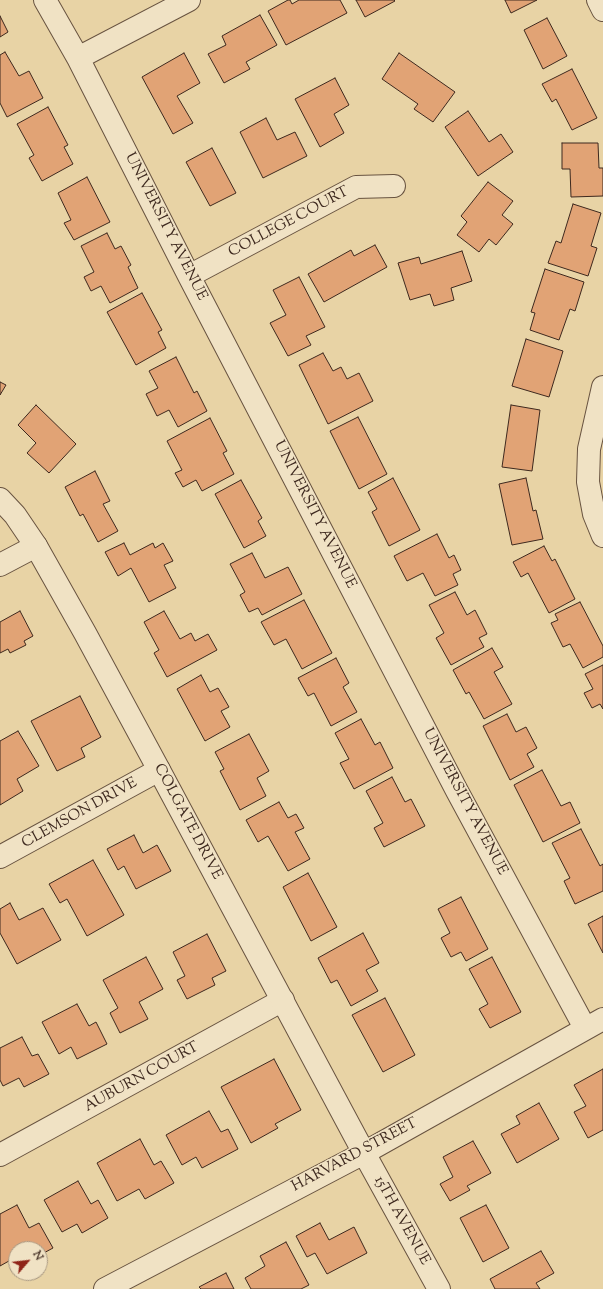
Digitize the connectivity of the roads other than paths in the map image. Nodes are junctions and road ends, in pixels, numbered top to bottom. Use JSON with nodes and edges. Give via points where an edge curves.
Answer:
{"nodes":[{"id":1,"x":45,"y":0,"type":"edge"},
{"id":2,"x":189,"y":0,"type":"edge"},
{"id":3,"x":598,"y":0,"type":"edge"},
{"id":4,"x":603,"y":10,"type":"edge"},
{"id":5,"x":78,"y":58,"type":"junction"},
{"id":6,"x":394,"y":186,"type":"dead end"},
{"id":7,"x":189,"y":276,"type":"junction"},
{"id":8,"x":603,"y":387,"type":"edge"},
{"id":9,"x":0,"y":499,"type":"edge"},
{"id":10,"x":603,"y":536,"type":"edge"},
{"id":11,"x":36,"y":546,"type":"junction"},
{"id":12,"x":0,"y":565,"type":"edge"},
{"id":13,"x":160,"y":770,"type":"junction"},
{"id":14,"x":0,"y":857,"type":"edge"},
{"id":15,"x":283,"y":1000,"type":"junction"},
{"id":16,"x":594,"y":1024,"type":"edge"},
{"id":17,"x":364,"y":1153,"type":"junction"},
{"id":18,"x":0,"y":1155,"type":"edge"},
{"id":19,"x":105,"y":1289,"type":"edge"},
{"id":20,"x":439,"y":1289,"type":"edge"}],
"edges":[{"from":1,"to":5,"type":"street","name":"UNIVERSITY AVENUE"},
{"from":2,"to":5,"type":"street"},
{"from":3,"to":4,"type":"street"},
{"from":5,"to":7,"type":"street","name":"UNIVERSITY AVENUE"},
{"from":6,"to":7,"type":"street","name":"COLLEGE COURT","via":[[356,187]]},
{"from":7,"to":16,"type":"street","name":"UNIVERSITY AVENUE","via":[[454,784]]},
{"from":8,"to":10,"type":"street","via":[[589,449],[588,482],[594,514]]},
{"from":9,"to":11,"type":"street","name":"COLGATE DRIVE","via":[[15,515]]},
{"from":11,"to":12,"type":"street"},
{"from":11,"to":13,"type":"street","name":"COLGATE DRIVE"},
{"from":13,"to":14,"type":"street","name":"CLEMSON DRIVE"},
{"from":13,"to":15,"type":"street","name":"COLGATE DRIVE"},
{"from":15,"to":17,"type":"street","name":"COLGATE DRIVE"},
{"from":15,"to":18,"type":"street","name":"AUBURN COURT"},
{"from":16,"to":17,"type":"street","name":"HARVARD STREET"},
{"from":17,"to":19,"type":"street","name":"HARVARD STREET"},
{"from":17,"to":20,"type":"street","name":"15TH AVENUE"}]}
